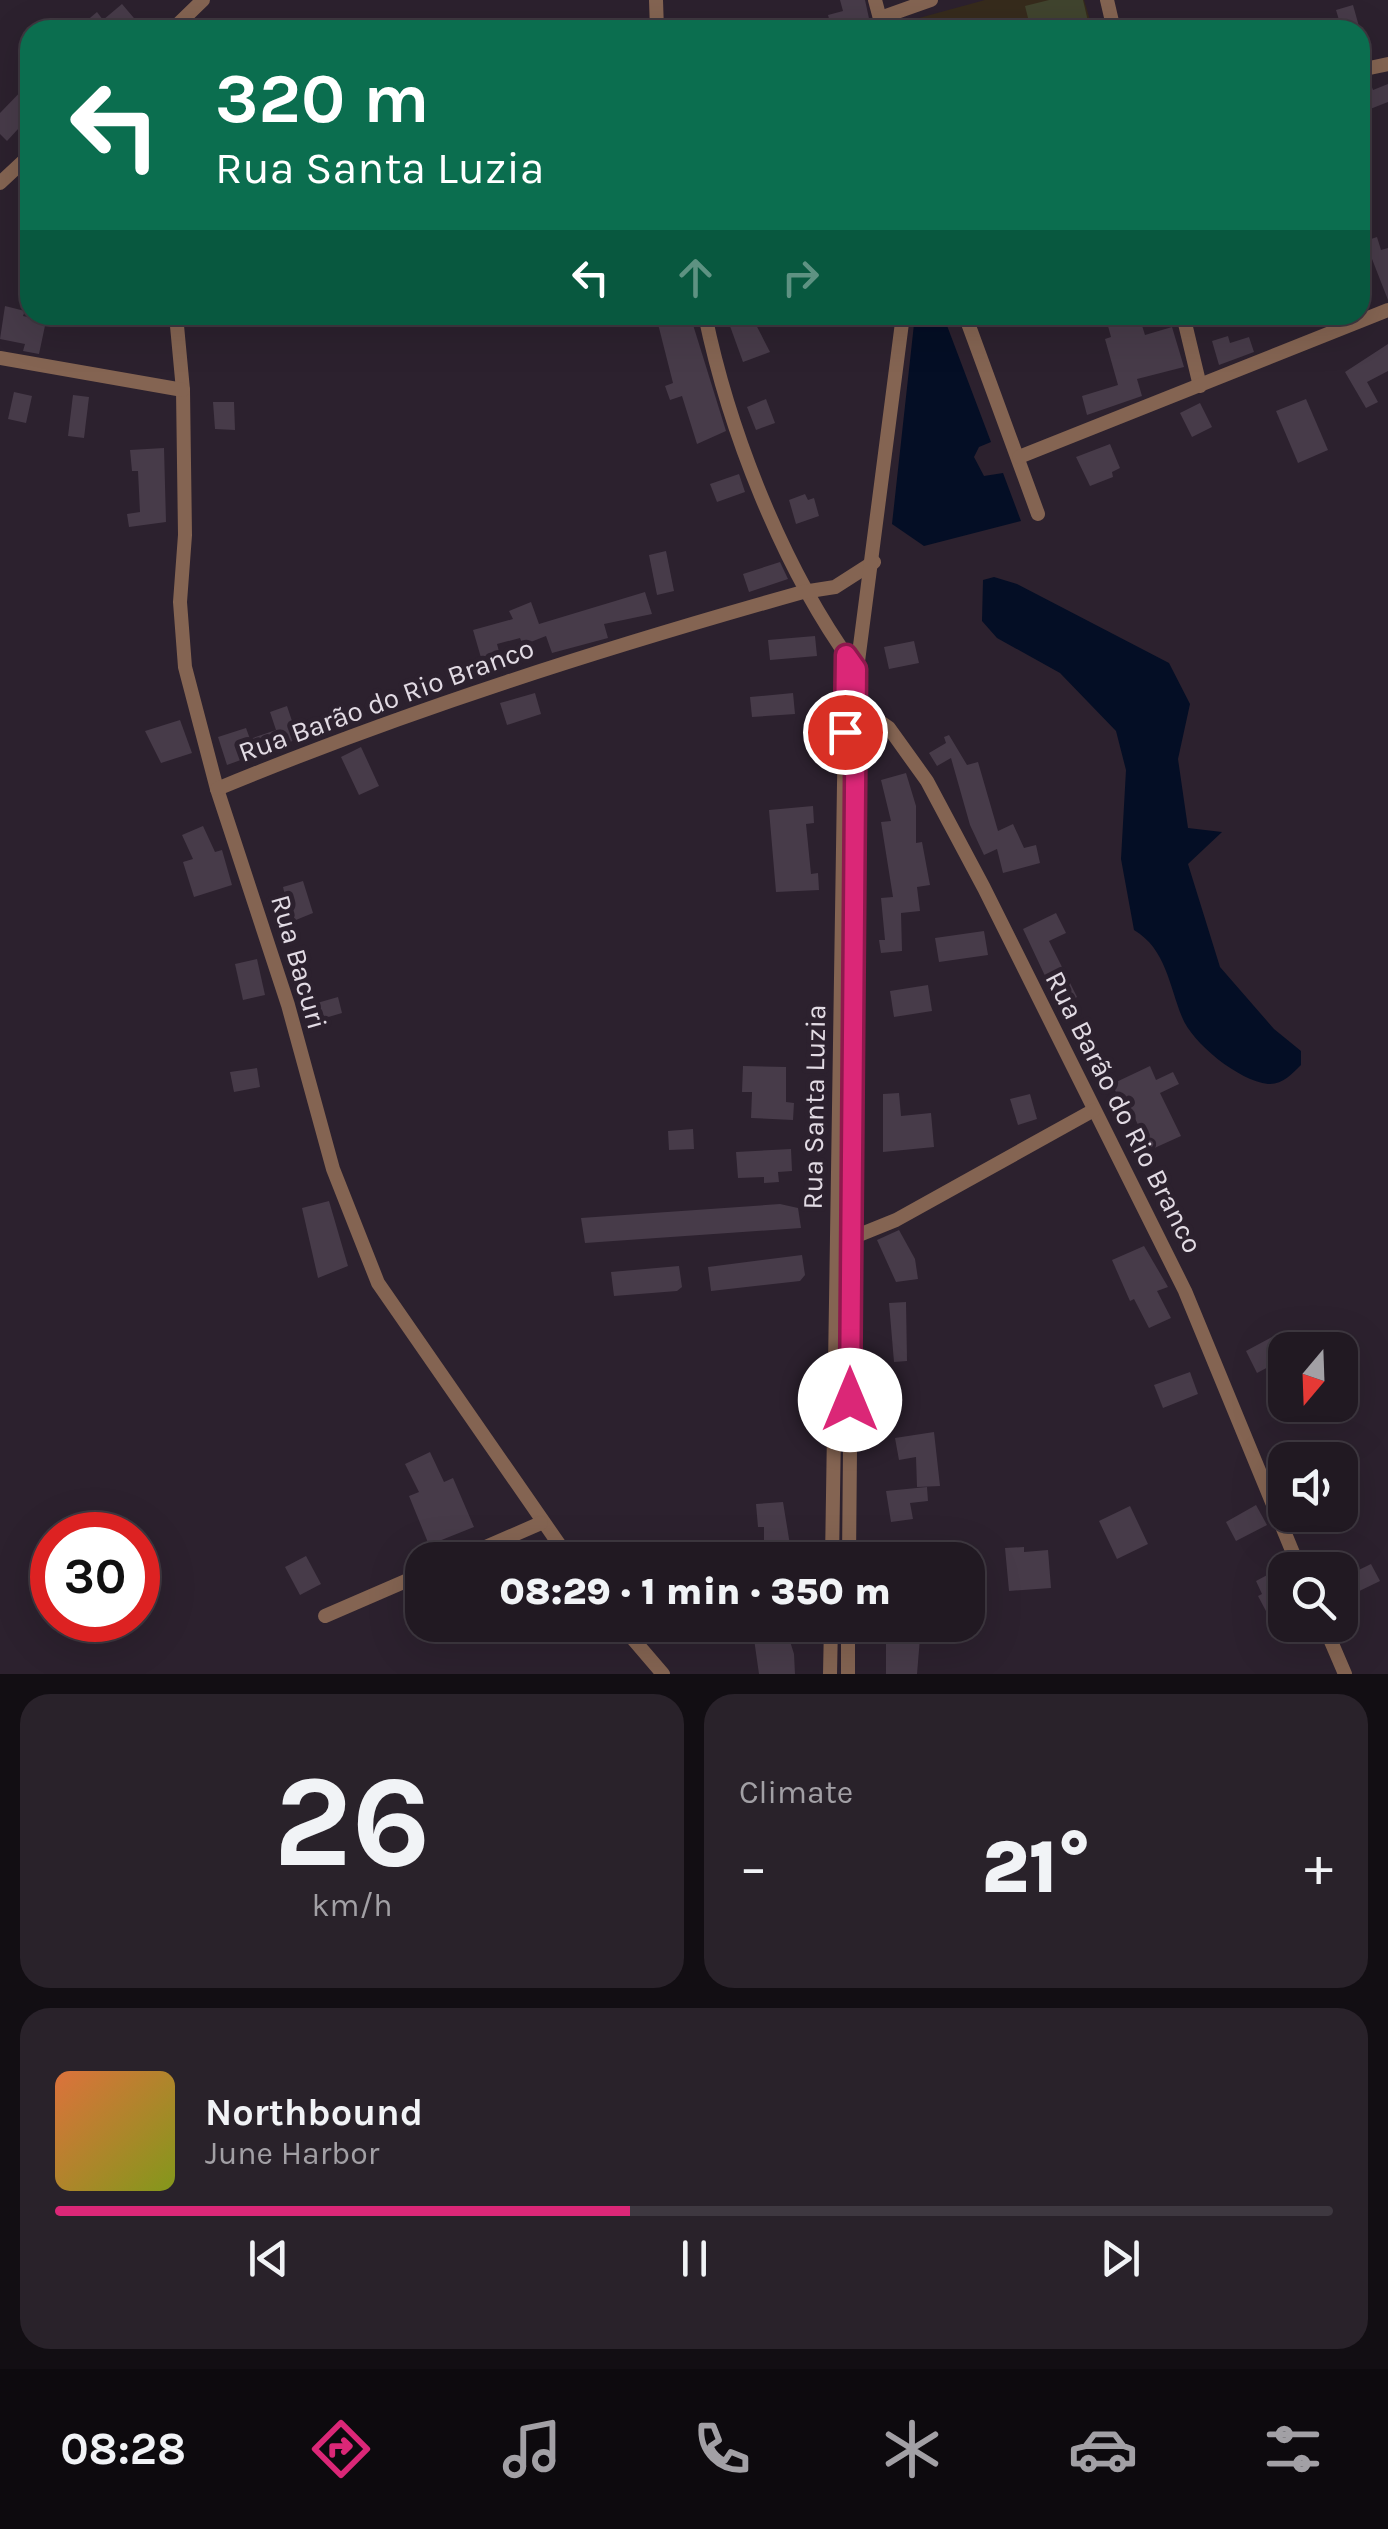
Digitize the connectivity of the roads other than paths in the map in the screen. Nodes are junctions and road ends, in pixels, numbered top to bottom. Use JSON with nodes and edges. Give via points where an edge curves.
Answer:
{"nodes":[{"id":1,"x":203,"y":0,"type":"edge"},
{"id":2,"x":931,"y":0,"type":"edge"},
{"id":3,"x":190,"y":12,"type":"junction"},
{"id":4,"x":182,"y":20,"type":"edge"},
{"id":5,"x":187,"y":20,"type":"edge"},
{"id":6,"x":890,"y":20,"type":"edge"},
{"id":7,"x":20,"y":164,"type":"edge"},
{"id":8,"x":0,"y":183,"type":"edge"},
{"id":9,"x":177,"y":325,"type":"edge"},
{"id":10,"x":707,"y":325,"type":"edge"},
{"id":11,"x":902,"y":325,"type":"edge"},
{"id":12,"x":969,"y":325,"type":"edge"},
{"id":13,"x":1185,"y":325,"type":"edge"},
{"id":14,"x":1351,"y":325,"type":"edge"},
{"id":15,"x":0,"y":358,"type":"edge"},
{"id":16,"x":1200,"y":386,"type":"junction"},
{"id":17,"x":183,"y":390,"type":"junction"},
{"id":18,"x":1019,"y":458,"type":"junction"},
{"id":19,"x":1038,"y":514,"type":"dead end"},
{"id":20,"x":874,"y":562,"type":"junction"},
{"id":21,"x":803,"y":592,"type":"junction"},
{"id":22,"x":846,"y":655,"type":"junction"},
{"id":23,"x":856,"y":669,"type":"junction"},
{"id":24,"x":856,"y":706,"type":"junction"},
{"id":25,"x":217,"y":790,"type":"junction"},
{"id":26,"x":1094,"y":1110,"type":"junction"},
{"id":27,"x":837,"y":1230,"type":"junction"},
{"id":28,"x":852,"y":1241,"type":"junction"},
{"id":29,"x":541,"y":1523,"type":"junction"},
{"id":30,"x":497,"y":1542,"type":"edge"},
{"id":31,"x":556,"y":1542,"type":"edge"},
{"id":32,"x":832,"y":1542,"type":"edge"},
{"id":33,"x":849,"y":1542,"type":"edge"},
{"id":34,"x":1293,"y":1552,"type":"edge"},
{"id":35,"x":405,"y":1581,"type":"edge"},
{"id":36,"x":325,"y":1616,"type":"dead end"},
{"id":37,"x":636,"y":1642,"type":"edge"},
{"id":38,"x":831,"y":1642,"type":"edge"},
{"id":39,"x":848,"y":1642,"type":"edge"},
{"id":40,"x":1331,"y":1642,"type":"edge"},
{"id":41,"x":663,"y":1674,"type":"edge"},
{"id":42,"x":830,"y":1674,"type":"edge"},
{"id":43,"x":848,"y":1674,"type":"edge"},
{"id":44,"x":1344,"y":1674,"type":"edge"}],
"edges":[{"from":1,"to":3,"type":"street"},
{"from":2,"to":6,"type":"street"},
{"from":3,"to":4,"type":"street"},
{"from":3,"to":5,"type":"street"},
{"from":7,"to":8,"type":"street"},
{"from":9,"to":17,"type":"street","name":"Rua Bacuri"},
{"from":10,"to":21,"type":"street"},
{"from":11,"to":20,"type":"street","name":"Rua Santa Luzia"},
{"from":12,"to":18,"type":"street"},
{"from":13,"to":16,"type":"street"},
{"from":14,"to":16,"type":"street"},
{"from":15,"to":17,"type":"street"},
{"from":16,"to":18,"type":"street"},
{"from":17,"to":25,"type":"street","name":"Rua Bacuri","via":[[185,668]]},
{"from":18,"to":19,"type":"street"},
{"from":20,"to":21,"type":"street","name":"Rua Barão do Rio Branco","via":[[835,587]]},
{"from":20,"to":23,"type":"street","name":"Rua Santa Luzia"},
{"from":21,"to":22,"type":"street"},
{"from":21,"to":25,"type":"street","name":"Rua Barão do Rio Branco","via":[[588,653],[327,744]]},
{"from":22,"to":23,"type":"street"},
{"from":22,"to":27,"type":"street","name":"Rua Santa Luzia"},
{"from":23,"to":24,"type":"street","name":"Rua Santa Luzia"},
{"from":24,"to":26,"type":"street","name":"Rua Barão do Rio Branco","via":[[889,728],[927,781]]},
{"from":24,"to":28,"type":"street","name":"Rua Santa Luzia"},
{"from":25,"to":29,"type":"street","name":"Rua Bacuri","via":[[363,1253]]},
{"from":26,"to":28,"type":"street"},
{"from":26,"to":34,"type":"street","name":"Rua Barão do Rio Branco","via":[[1186,1292]]},
{"from":27,"to":28,"type":"street"},
{"from":27,"to":32,"type":"street","name":"Rua Santa Luzia"},
{"from":28,"to":33,"type":"street","name":"Rua Santa Luzia"},
{"from":29,"to":30,"type":"street"},
{"from":29,"to":31,"type":"street","name":"Rua Bacuri"},
{"from":35,"to":36,"type":"street"},
{"from":37,"to":41,"type":"street"},
{"from":38,"to":42,"type":"street"},
{"from":39,"to":43,"type":"street"},
{"from":40,"to":44,"type":"street"}]}
